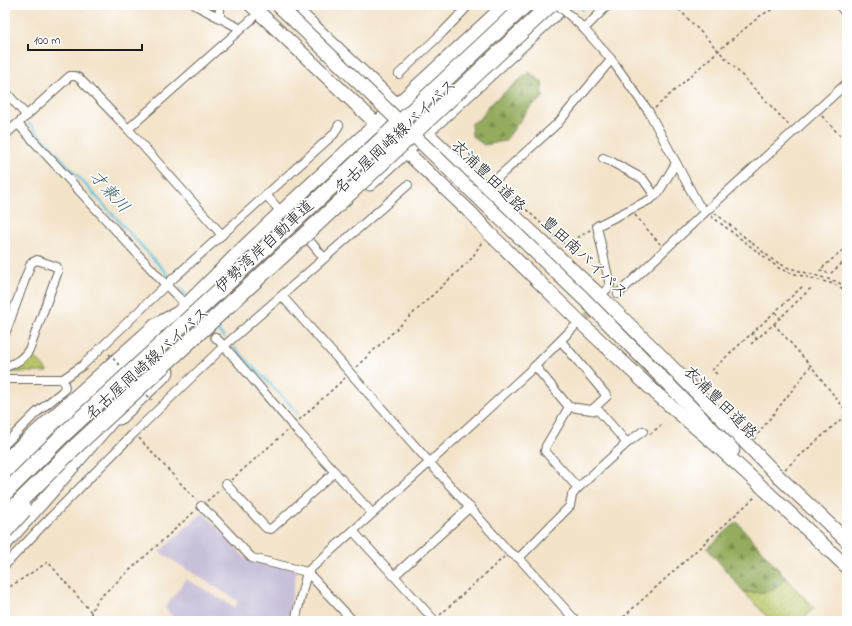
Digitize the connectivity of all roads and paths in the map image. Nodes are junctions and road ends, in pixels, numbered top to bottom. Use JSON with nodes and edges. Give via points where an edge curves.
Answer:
{"nodes":[{"id":1,"x":195,"y":5,"type":"edge"},
{"id":2,"x":220,"y":5,"type":"edge"},
{"id":3,"x":278,"y":5,"type":"edge"},
{"id":4,"x":284,"y":5,"type":"edge"},
{"id":5,"x":291,"y":5,"type":"edge"},
{"id":6,"x":469,"y":5,"type":"edge"},
{"id":7,"x":505,"y":5,"type":"edge"},
{"id":8,"x":525,"y":5,"type":"edge"},
{"id":9,"x":550,"y":5,"type":"edge"},
{"id":10,"x":558,"y":5,"type":"edge"},
{"id":11,"x":564,"y":5,"type":"edge"},
{"id":12,"x":608,"y":5,"type":"edge"},
{"id":13,"x":675,"y":5,"type":"edge"},
{"id":14,"x":780,"y":5,"type":"edge"},
{"id":15,"x":838,"y":5,"type":"edge"},
{"id":16,"x":252,"y":9,"type":"edge"},
{"id":17,"x":847,"y":15,"type":"edge"},
{"id":18,"x":220,"y":18,"type":"junction"},
{"id":19,"x":241,"y":29,"type":"junction"},
{"id":20,"x":584,"y":29,"type":"junction"},
{"id":21,"x":718,"y":51,"type":"junction"},
{"id":22,"x":611,"y":60,"type":"junction"},
{"id":23,"x":399,"y":74,"type":"dead end"},
{"id":24,"x":847,"y":83,"type":"edge"},
{"id":25,"x":5,"y":91,"type":"edge"},
{"id":26,"x":397,"y":106,"type":"junction"},
{"id":27,"x":817,"y":110,"type":"junction"},
{"id":28,"x":649,"y":112,"type":"junction"},
{"id":29,"x":28,"y":116,"type":"junction"},
{"id":30,"x":18,"y":124,"type":"junction"},
{"id":31,"x":377,"y":124,"type":"junction"},
{"id":32,"x":339,"y":125,"type":"dead end"},
{"id":33,"x":128,"y":129,"type":"junction"},
{"id":34,"x":795,"y":131,"type":"junction"},
{"id":35,"x":426,"y":133,"type":"junction"},
{"id":36,"x":5,"y":135,"type":"edge"},
{"id":37,"x":847,"y":143,"type":"edge"},
{"id":38,"x":406,"y":151,"type":"junction"},
{"id":39,"x":603,"y":158,"type":"dead end"},
{"id":40,"x":676,"y":163,"type":"junction"},
{"id":41,"x":408,"y":185,"type":"dead end"},
{"id":42,"x":490,"y":185,"type":"junction"},
{"id":43,"x":267,"y":196,"type":"junction"},
{"id":44,"x":655,"y":196,"type":"junction"},
{"id":45,"x":630,"y":210,"type":"junction"},
{"id":46,"x":707,"y":210,"type":"junction"},
{"id":47,"x":281,"y":212,"type":"junction"},
{"id":48,"x":597,"y":226,"type":"junction"},
{"id":49,"x":222,"y":235,"type":"junction"},
{"id":50,"x":309,"y":240,"type":"junction"},
{"id":51,"x":847,"y":246,"type":"edge"},
{"id":52,"x":665,"y":250,"type":"junction"},
{"id":53,"x":324,"y":258,"type":"junction"},
{"id":54,"x":847,"y":259,"type":"edge"},
{"id":55,"x":166,"y":285,"type":"junction"},
{"id":56,"x":804,"y":285,"type":"dead end"},
{"id":57,"x":812,"y":287,"type":"dead end"},
{"id":58,"x":847,"y":287,"type":"edge"},
{"id":59,"x":847,"y":291,"type":"edge"},
{"id":60,"x":618,"y":294,"type":"tunnel mouth"},
{"id":61,"x":282,"y":296,"type":"junction"},
{"id":62,"x":600,"y":296,"type":"junction"},
{"id":63,"x":181,"y":300,"type":"dead end"},
{"id":64,"x":775,"y":311,"type":"junction"},
{"id":65,"x":176,"y":315,"type":"joint"},
{"id":66,"x":780,"y":318,"type":"junction"},
{"id":67,"x":774,"y":324,"type":"junction"},
{"id":68,"x":573,"y":328,"type":"tunnel mouth"},
{"id":69,"x":5,"y":334,"type":"edge"},
{"id":70,"x":751,"y":334,"type":"junction"},
{"id":71,"x":210,"y":336,"type":"junction"},
{"id":72,"x":757,"y":339,"type":"junction"},
{"id":73,"x":561,"y":341,"type":"junction"},
{"id":74,"x":752,"y":344,"type":"dead end"},
{"id":75,"x":224,"y":346,"type":"junction"},
{"id":76,"x":535,"y":366,"type":"junction"},
{"id":77,"x":811,"y":366,"type":"junction"},
{"id":78,"x":5,"y":367,"type":"edge"},
{"id":79,"x":717,"y":374,"type":"dead end"},
{"id":80,"x":63,"y":379,"type":"junction"},
{"id":81,"x":5,"y":380,"type":"edge"},
{"id":82,"x":99,"y":382,"type":"junction"},
{"id":83,"x":671,"y":384,"type":"junction"},
{"id":84,"x":569,"y":407,"type":"junction"},
{"id":85,"x":592,"y":410,"type":"junction"},
{"id":86,"x":847,"y":413,"type":"edge"},
{"id":87,"x":121,"y":414,"type":"junction"},
{"id":88,"x":643,"y":431,"type":"dead end"},
{"id":89,"x":134,"y":432,"type":"junction"},
{"id":90,"x":627,"y":443,"type":"junction"},
{"id":91,"x":5,"y":444,"type":"edge"},
{"id":92,"x":749,"y":446,"type":"junction"},
{"id":93,"x":5,"y":462,"type":"edge"},
{"id":94,"x":430,"y":462,"type":"junction"},
{"id":95,"x":5,"y":471,"type":"edge"},
{"id":96,"x":335,"y":472,"type":"junction"},
{"id":97,"x":778,"y":476,"type":"junction"},
{"id":98,"x":5,"y":480,"type":"edge"},
{"id":99,"x":226,"y":484,"type":"dead end"},
{"id":100,"x":578,"y":488,"type":"junction"},
{"id":101,"x":764,"y":488,"type":"junction"},
{"id":102,"x":5,"y":493,"type":"edge"},
{"id":103,"x":201,"y":506,"type":"junction"},
{"id":104,"x":470,"y":507,"type":"junction"},
{"id":105,"x":372,"y":513,"type":"junction"},
{"id":106,"x":792,"y":514,"type":"junction"},
{"id":107,"x":5,"y":516,"type":"edge"},
{"id":108,"x":825,"y":521,"type":"junction"},
{"id":109,"x":5,"y":524,"type":"edge"},
{"id":110,"x":5,"y":531,"type":"edge"},
{"id":111,"x":352,"y":531,"type":"junction"},
{"id":112,"x":847,"y":541,"type":"edge"},
{"id":113,"x":5,"y":544,"type":"edge"},
{"id":114,"x":509,"y":552,"type":"junction"},
{"id":115,"x":518,"y":558,"type":"junction"},
{"id":116,"x":5,"y":565,"type":"edge"},
{"id":117,"x":847,"y":567,"type":"edge"},
{"id":118,"x":307,"y":572,"type":"junction"},
{"id":119,"x":394,"y":576,"type":"junction"},
{"id":120,"x":5,"y":590,"type":"edge"},
{"id":121,"x":91,"y":612,"type":"junction"},
{"id":122,"x":92,"y":621,"type":"edge"},
{"id":123,"x":295,"y":621,"type":"edge"},
{"id":124,"x":353,"y":621,"type":"edge"},
{"id":125,"x":434,"y":621,"type":"edge"},
{"id":126,"x":576,"y":621,"type":"edge"},
{"id":127,"x":619,"y":621,"type":"edge"}],
"edges":[{"from":1,"to":18,"type":"street"},
{"from":2,"to":18,"type":"street"},
{"from":3,"to":83,"type":"main road","name":"衣浦豊田道路","bridge":true},
{"from":4,"to":83,"type":"main road","name":"衣浦豊田道路","bridge":true,"via":[[587,296]]},
{"from":5,"to":26,"type":"main road","name":"豊田南バイパス"},
{"from":6,"to":23,"type":"street"},
{"from":7,"to":26,"type":"main road","name":"名古屋岡崎線バイパス"},
{"from":8,"to":102,"type":"highway","name":"伊勢湾岸自動車道","bridge":true,"via":[[63,435]]},
{"from":9,"to":107,"type":"highway","name":"伊勢湾岸自動車道","bridge":true,"via":[[76,446]]},
{"from":10,"to":20,"type":"street","bridge":true},
{"from":11,"to":35,"type":"main road","name":"名古屋岡崎線バイパス"},
{"from":12,"to":20,"type":"street"},
{"from":13,"to":21,"type":"path"},
{"from":14,"to":21,"type":"path","via":[[760,16]]},
{"from":15,"to":17,"type":"street"},
{"from":16,"to":19,"type":"street"},
{"from":16,"to":31,"type":"main road"},
{"from":18,"to":19,"type":"street"},
{"from":19,"to":33,"type":"street"},
{"from":20,"to":22,"type":"street"},
{"from":21,"to":28,"type":"path"},
{"from":21,"to":34,"type":"path"},
{"from":22,"to":28,"type":"street"},
{"from":22,"to":42,"type":"street","via":[[558,123]]},
{"from":24,"to":27,"type":"street"},
{"from":25,"to":29,"type":"street"},
{"from":26,"to":31,"type":"main road","name":"名古屋岡崎線バイパス"},
{"from":26,"to":35,"type":"main road","name":"豊田南バイパス"},
{"from":27,"to":34,"type":"street"},
{"from":27,"to":37,"type":"path"},
{"from":28,"to":40,"type":"street"},
{"from":29,"to":30,"type":"street"},
{"from":29,"to":33,"type":"street","via":[[70,76],[75,76]]},
{"from":30,"to":36,"type":"street"},
{"from":30,"to":55,"type":"street"},
{"from":31,"to":38,"type":"main road"},
{"from":31,"to":47,"type":"main road","name":"名古屋岡崎線バイパス"},
{"from":32,"to":43,"type":"street","via":[[334,134]]},
{"from":33,"to":49,"type":"street"},
{"from":34,"to":46,"type":"street"},
{"from":35,"to":38,"type":"main road","name":"名古屋岡崎線バイパス"},
{"from":35,"to":42,"type":"main road","name":"豊田南バイパス"},
{"from":38,"to":50,"type":"main road","name":"名古屋岡崎線バイパス"},
{"from":38,"to":101,"type":"main road","via":[[586,328]]},
{"from":39,"to":44,"type":"street","via":[[643,179]]},
{"from":40,"to":44,"type":"street"},
{"from":40,"to":46,"type":"street","via":[[698,204]]},
{"from":41,"to":53,"type":"street"},
{"from":42,"to":48,"type":"path","via":[[562,243],[569,243]]},
{"from":42,"to":62,"type":"main road","name":"豊田南バイパス"},
{"from":43,"to":47,"type":"street"},
{"from":43,"to":49,"type":"street"},
{"from":44,"to":45,"type":"street"},
{"from":45,"to":48,"type":"street"},
{"from":45,"to":52,"type":"path"},
{"from":46,"to":52,"type":"street"},
{"from":46,"to":58,"type":"path","via":[[773,260],[786,267],[836,281]]},
{"from":46,"to":59,"type":"path","via":[[780,269],[834,284]]},
{"from":47,"to":65,"type":"main road","name":"名古屋岡崎線バイパス"},
{"from":48,"to":62,"type":"street","via":[[610,286]]},
{"from":49,"to":55,"type":"street"},
{"from":50,"to":53,"type":"street"},
{"from":50,"to":71,"type":"main road","name":"名古屋岡崎線バイパス"},
{"from":51,"to":54,"type":"path","via":[[820,270],[830,274]]},
{"from":52,"to":60,"type":"street"},
{"from":53,"to":61,"type":"street"},
{"from":55,"to":63,"type":"street"},
{"from":55,"to":80,"type":"street","via":[[82,366]]},
{"from":56,"to":64,"type":"path"},
{"from":57,"to":66,"type":"path"},
{"from":61,"to":75,"type":"street"},
{"from":61,"to":94,"type":"street"},
{"from":62,"to":92,"type":"main road","name":"豊田南バイパス"},
{"from":64,"to":66,"type":"path"},
{"from":64,"to":70,"type":"path"},
{"from":65,"to":82,"type":"highway","via":[[156,326]]},
{"from":66,"to":67,"type":"path"},
{"from":67,"to":72,"type":"path"},
{"from":67,"to":77,"type":"path"},
{"from":68,"to":73,"type":"street"},
{"from":69,"to":78,"type":"street","via":[[31,263],[36,260],[57,267],[58,271],[30,348],[25,357]]},
{"from":70,"to":72,"type":"path"},
{"from":70,"to":79,"type":"path","via":[[712,370]]},
{"from":71,"to":75,"type":"street"},
{"from":71,"to":87,"type":"highway"},
{"from":72,"to":74,"type":"path"},
{"from":73,"to":76,"type":"street"},
{"from":73,"to":85,"type":"street","via":[[607,396]]},
{"from":75,"to":89,"type":"street"},
{"from":75,"to":96,"type":"street"},
{"from":76,"to":84,"type":"street"},
{"from":76,"to":94,"type":"street"},
{"from":77,"to":86,"type":"path"},
{"from":77,"to":92,"type":"path"},
{"from":80,"to":81,"type":"street"},
{"from":80,"to":91,"type":"street","via":[[65,388],[62,392],[36,413]]},
{"from":82,"to":93,"type":"highway"},
{"from":82,"to":95,"type":"main road","via":[[40,434]]},
{"from":82,"to":98,"type":"main road","name":"名古屋岡崎線バイパス"},
{"from":83,"to":106,"type":"main road","name":"衣浦豊田道路"},
{"from":83,"to":108,"type":"main road","name":"衣浦豊田道路","via":[[788,493]]},
{"from":84,"to":85,"type":"street"},
{"from":84,"to":100,"type":"street","via":[[545,451]]},
{"from":85,"to":90,"type":"street","via":[[599,411]]},
{"from":86,"to":97,"type":"path"},
{"from":87,"to":109,"type":"main road","name":"名古屋岡崎線バイパス"},
{"from":87,"to":110,"type":"highway","bridge":true},
{"from":87,"to":113,"type":"main road"},
{"from":88,"to":90,"type":"street"},
{"from":89,"to":103,"type":"path"},
{"from":89,"to":116,"type":"street"},
{"from":90,"to":100,"type":"street"},
{"from":92,"to":97,"type":"main road","name":"豊田南バイパス"},
{"from":94,"to":104,"type":"street"},
{"from":94,"to":105,"type":"street"},
{"from":96,"to":99,"type":"street","via":[[271,529],[266,528]]},
{"from":96,"to":105,"type":"street"},
{"from":97,"to":108,"type":"main road","name":"豊田南バイパス"},
{"from":100,"to":115,"type":"street","via":[[572,495],[570,506]]},
{"from":101,"to":106,"type":"main road"},
{"from":101,"to":127,"type":"path"},
{"from":103,"to":118,"type":"street","via":[[252,558]]},
{"from":103,"to":121,"type":"path","via":[[98,600]]},
{"from":104,"to":114,"type":"street"},
{"from":104,"to":119,"type":"street"},
{"from":105,"to":111,"type":"street"},
{"from":106,"to":117,"type":"main road"},
{"from":108,"to":112,"type":"main road","name":"豊田南バイパス"},
{"from":111,"to":118,"type":"street"},
{"from":111,"to":119,"type":"street"},
{"from":114,"to":115,"type":"street"},
{"from":114,"to":125,"type":"path"},
{"from":115,"to":126,"type":"street"},
{"from":118,"to":123,"type":"street"},
{"from":118,"to":124,"type":"street"},
{"from":119,"to":125,"type":"street"},
{"from":120,"to":121,"type":"path","via":[[48,562]]},
{"from":121,"to":122,"type":"path"}]}
